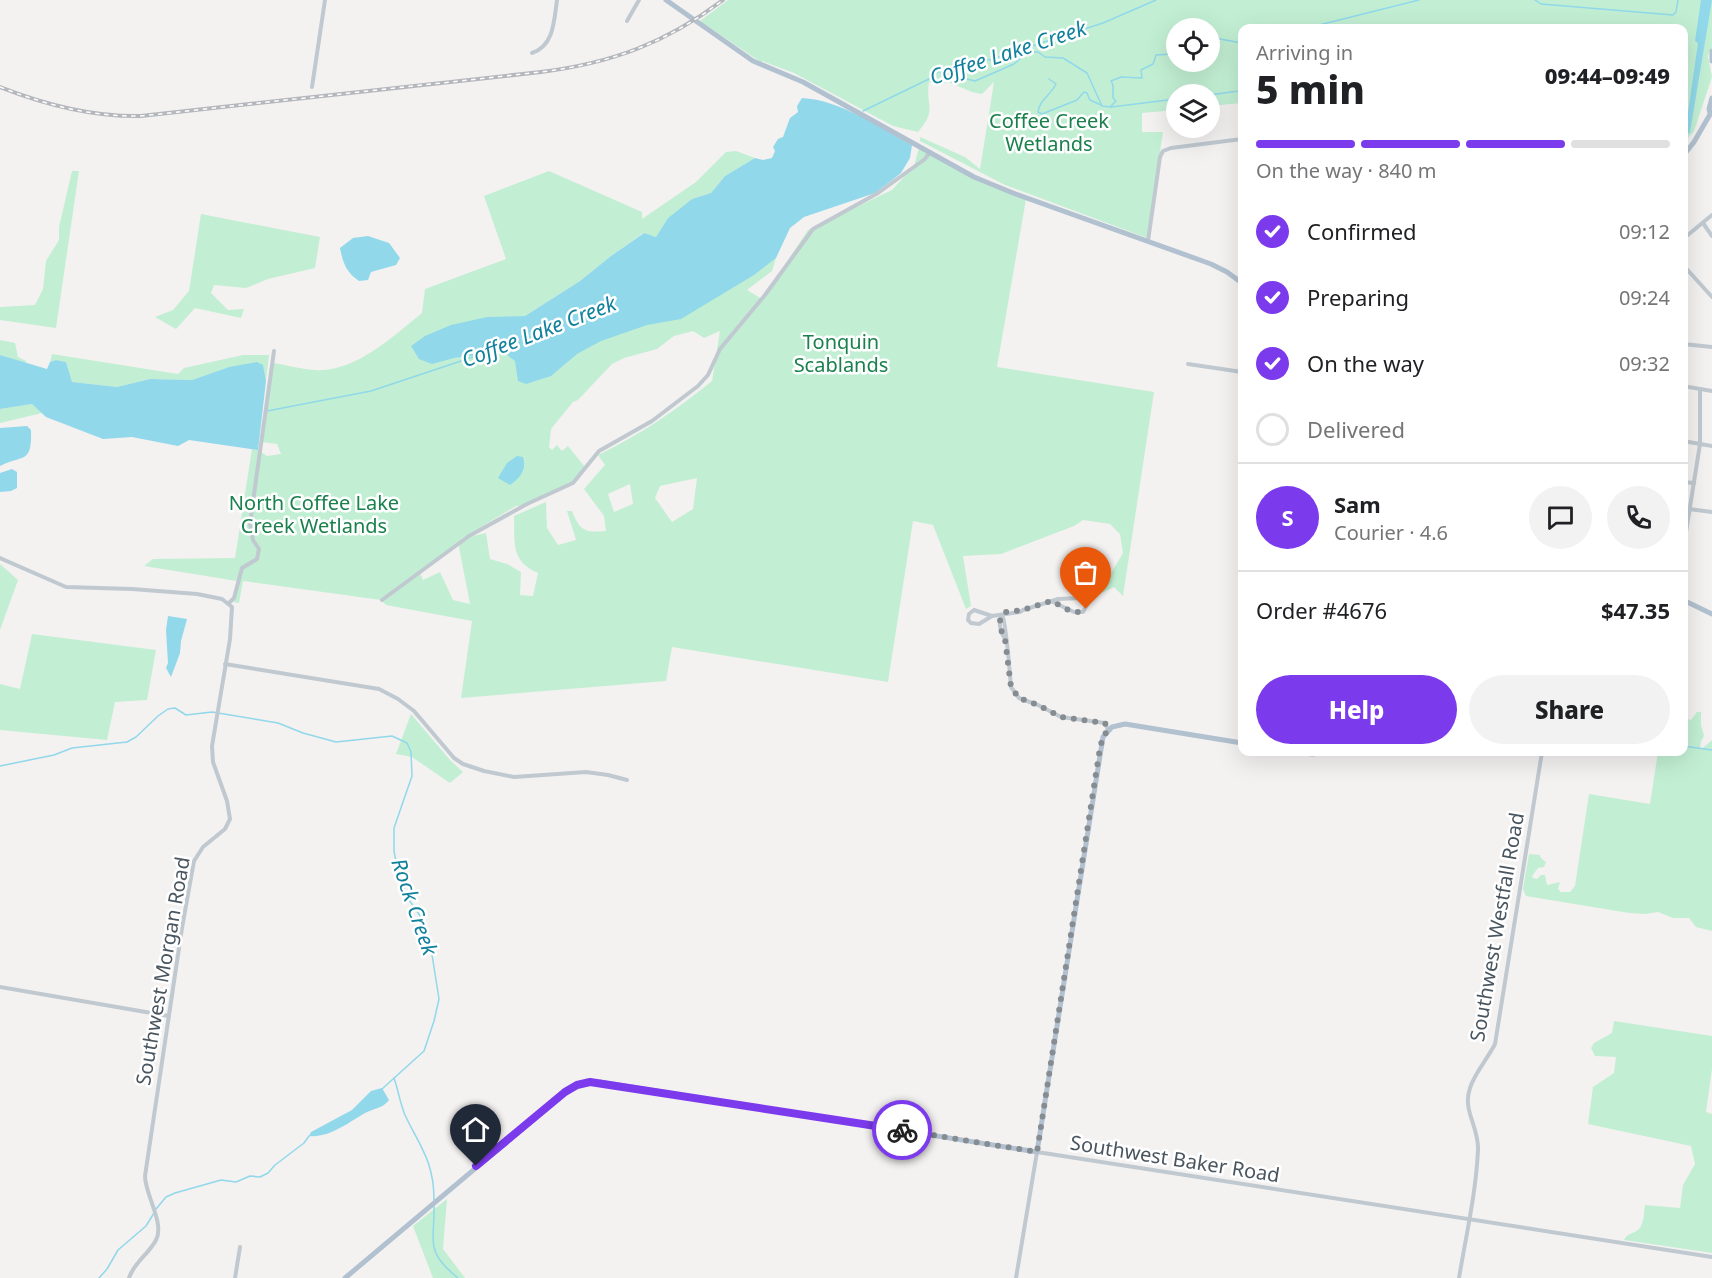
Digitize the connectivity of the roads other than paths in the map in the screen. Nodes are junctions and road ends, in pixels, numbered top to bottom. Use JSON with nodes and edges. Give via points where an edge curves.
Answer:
{"nodes":[{"id":1,"x":325,"y":0,"type":"edge"},
{"id":2,"x":557,"y":0,"type":"edge"},
{"id":3,"x":639,"y":0,"type":"edge"},
{"id":4,"x":666,"y":0,"type":"edge"},
{"id":5,"x":627,"y":21,"type":"dead end"},
{"id":6,"x":1712,"y":51,"type":"edge"},
{"id":7,"x":532,"y":54,"type":"dead end"},
{"id":8,"x":1712,"y":61,"type":"edge"},
{"id":9,"x":312,"y":87,"type":"dead end"},
{"id":10,"x":1712,"y":98,"type":"edge"},
{"id":11,"x":1711,"y":112,"type":"edge"},
{"id":12,"x":1238,"y":139,"type":"edge"},
{"id":13,"x":1688,"y":150,"type":"edge"},
{"id":14,"x":931,"y":152,"type":"junction"},
{"id":15,"x":1712,"y":215,"type":"edge"},
{"id":16,"x":1703,"y":222,"type":"junction"},
{"id":17,"x":1688,"y":235,"type":"edge"},
{"id":18,"x":1712,"y":236,"type":"edge"},
{"id":19,"x":1148,"y":242,"type":"junction"},
{"id":20,"x":1688,"y":271,"type":"edge"},
{"id":21,"x":1238,"y":280,"type":"edge"},
{"id":22,"x":1712,"y":297,"type":"edge"},
{"id":23,"x":1688,"y":345,"type":"edge"},
{"id":24,"x":1712,"y":347,"type":"edge"},
{"id":25,"x":274,"y":351,"type":"dead end"},
{"id":26,"x":1188,"y":364,"type":"dead end"},
{"id":27,"x":1238,"y":371,"type":"edge"},
{"id":28,"x":1688,"y":387,"type":"edge"},
{"id":29,"x":1700,"y":389,"type":"junction"},
{"id":30,"x":1712,"y":391,"type":"edge"},
{"id":31,"x":1688,"y":442,"type":"edge"},
{"id":32,"x":1700,"y":444,"type":"junction"},
{"id":33,"x":1712,"y":446,"type":"edge"},
{"id":34,"x":1688,"y":482,"type":"edge"},
{"id":35,"x":1694,"y":483,"type":"junction"},
{"id":36,"x":1689,"y":509,"type":"junction"},
{"id":37,"x":1712,"y":512,"type":"edge"},
{"id":38,"x":1688,"y":516,"type":"edge"},
{"id":39,"x":0,"y":558,"type":"edge"},
{"id":40,"x":382,"y":600,"type":"dead end"},
{"id":41,"x":1051,"y":601,"type":"junction"},
{"id":42,"x":1688,"y":602,"type":"edge"},
{"id":43,"x":229,"y":603,"type":"junction"},
{"id":44,"x":1712,"y":614,"type":"edge"},
{"id":45,"x":1002,"y":615,"type":"junction"},
{"id":46,"x":992,"y":616,"type":"junction"},
{"id":47,"x":225,"y":664,"type":"junction"},
{"id":48,"x":1108,"y":730,"type":"junction"},
{"id":49,"x":1238,"y":742,"type":"edge"},
{"id":50,"x":1541,"y":756,"type":"edge"},
{"id":51,"x":627,"y":780,"type":"dead end"},
{"id":52,"x":0,"y":987,"type":"edge"},
{"id":53,"x":169,"y":1016,"type":"junction"},
{"id":54,"x":1037,"y":1152,"type":"junction"},
{"id":55,"x":1469,"y":1220,"type":"junction"},
{"id":56,"x":240,"y":1247,"type":"dead end"},
{"id":57,"x":1712,"y":1257,"type":"edge"},
{"id":58,"x":129,"y":1278,"type":"edge"},
{"id":59,"x":235,"y":1278,"type":"edge"},
{"id":60,"x":345,"y":1278,"type":"edge"},
{"id":61,"x":1016,"y":1278,"type":"edge"},
{"id":62,"x":1459,"y":1278,"type":"edge"}],
"edges":[{"from":1,"to":9,"type":"street"},
{"from":2,"to":7,"type":"street","via":[[552,33],[541,50]]},
{"from":3,"to":5,"type":"street"},
{"from":4,"to":14,"type":"main road","via":[[749,58],[803,82]]},
{"from":6,"to":8,"type":"main road"},
{"from":10,"to":11,"type":"main road"},
{"from":11,"to":13,"type":"main road"},
{"from":12,"to":19,"type":"street","via":[[1163,151]]},
{"from":14,"to":19,"type":"main road","via":[[994,186]]},
{"from":14,"to":40,"type":"street","via":[[878,193],[813,229],[720,349],[698,386],[657,418],[601,450],[573,483],[465,539]]},
{"from":15,"to":16,"type":"street"},
{"from":16,"to":17,"type":"street"},
{"from":16,"to":18,"type":"street"},
{"from":19,"to":21,"type":"main road","via":[[1219,268]]},
{"from":20,"to":22,"type":"street"},
{"from":23,"to":24,"type":"street"},
{"from":25,"to":43,"type":"street","name":"Southwest Morgan Road","via":[[250,524],[259,549],[257,559],[242,568]]},
{"from":26,"to":27,"type":"street"},
{"from":28,"to":29,"type":"street"},
{"from":29,"to":30,"type":"street"},
{"from":29,"to":32,"type":"street"},
{"from":31,"to":32,"type":"street"},
{"from":32,"to":33,"type":"street"},
{"from":32,"to":35,"type":"street"},
{"from":34,"to":35,"type":"street"},
{"from":35,"to":36,"type":"street"},
{"from":36,"to":37,"type":"street"},
{"from":36,"to":38,"type":"street"},
{"from":39,"to":43,"type":"street","via":[[66,587],[175,592]]},
{"from":41,"to":41,"type":"street","via":[[1077,597],[1087,605],[1077,613]]},
{"from":41,"to":45,"type":"street"},
{"from":42,"to":44,"type":"main road"},
{"from":43,"to":47,"type":"street","name":"Southwest Morgan Road","via":[[233,614]]},
{"from":45,"to":46,"type":"street"},
{"from":45,"to":48,"type":"street","via":[[1011,687],[1019,698],[1061,717],[1105,723]]},
{"from":46,"to":46,"type":"street","via":[[974,610],[968,620],[979,624]]},
{"from":47,"to":51,"type":"street","via":[[379,689],[414,711],[457,760],[484,771],[514,777],[586,772]]},
{"from":47,"to":53,"type":"street","name":"Southwest Morgan Road","via":[[212,746],[230,819],[225,830],[203,847],[194,861]]},
{"from":48,"to":49,"type":"main road","via":[[1125,724]]},
{"from":48,"to":54,"type":"main road","via":[[1100,748]]},
{"from":50,"to":55,"type":"street","name":"Southwest Westfall Road","via":[[1497,1036],[1470,1086],[1467,1101],[1478,1148]]},
{"from":52,"to":53,"type":"street"},
{"from":53,"to":58,"type":"street","name":"Southwest Morgan Road","via":[[144,1176],[158,1235]]},
{"from":54,"to":55,"type":"street","name":"Southwest Baker Road"},
{"from":54,"to":60,"type":"main road","name":"Southwest Baker Road","via":[[624,1086],[583,1083],[565,1092]]},
{"from":54,"to":61,"type":"street"},
{"from":55,"to":57,"type":"street","name":"Southwest Baker Road"},
{"from":55,"to":62,"type":"street","name":"Southwest Westfall Road"},
{"from":56,"to":59,"type":"street"}]}
